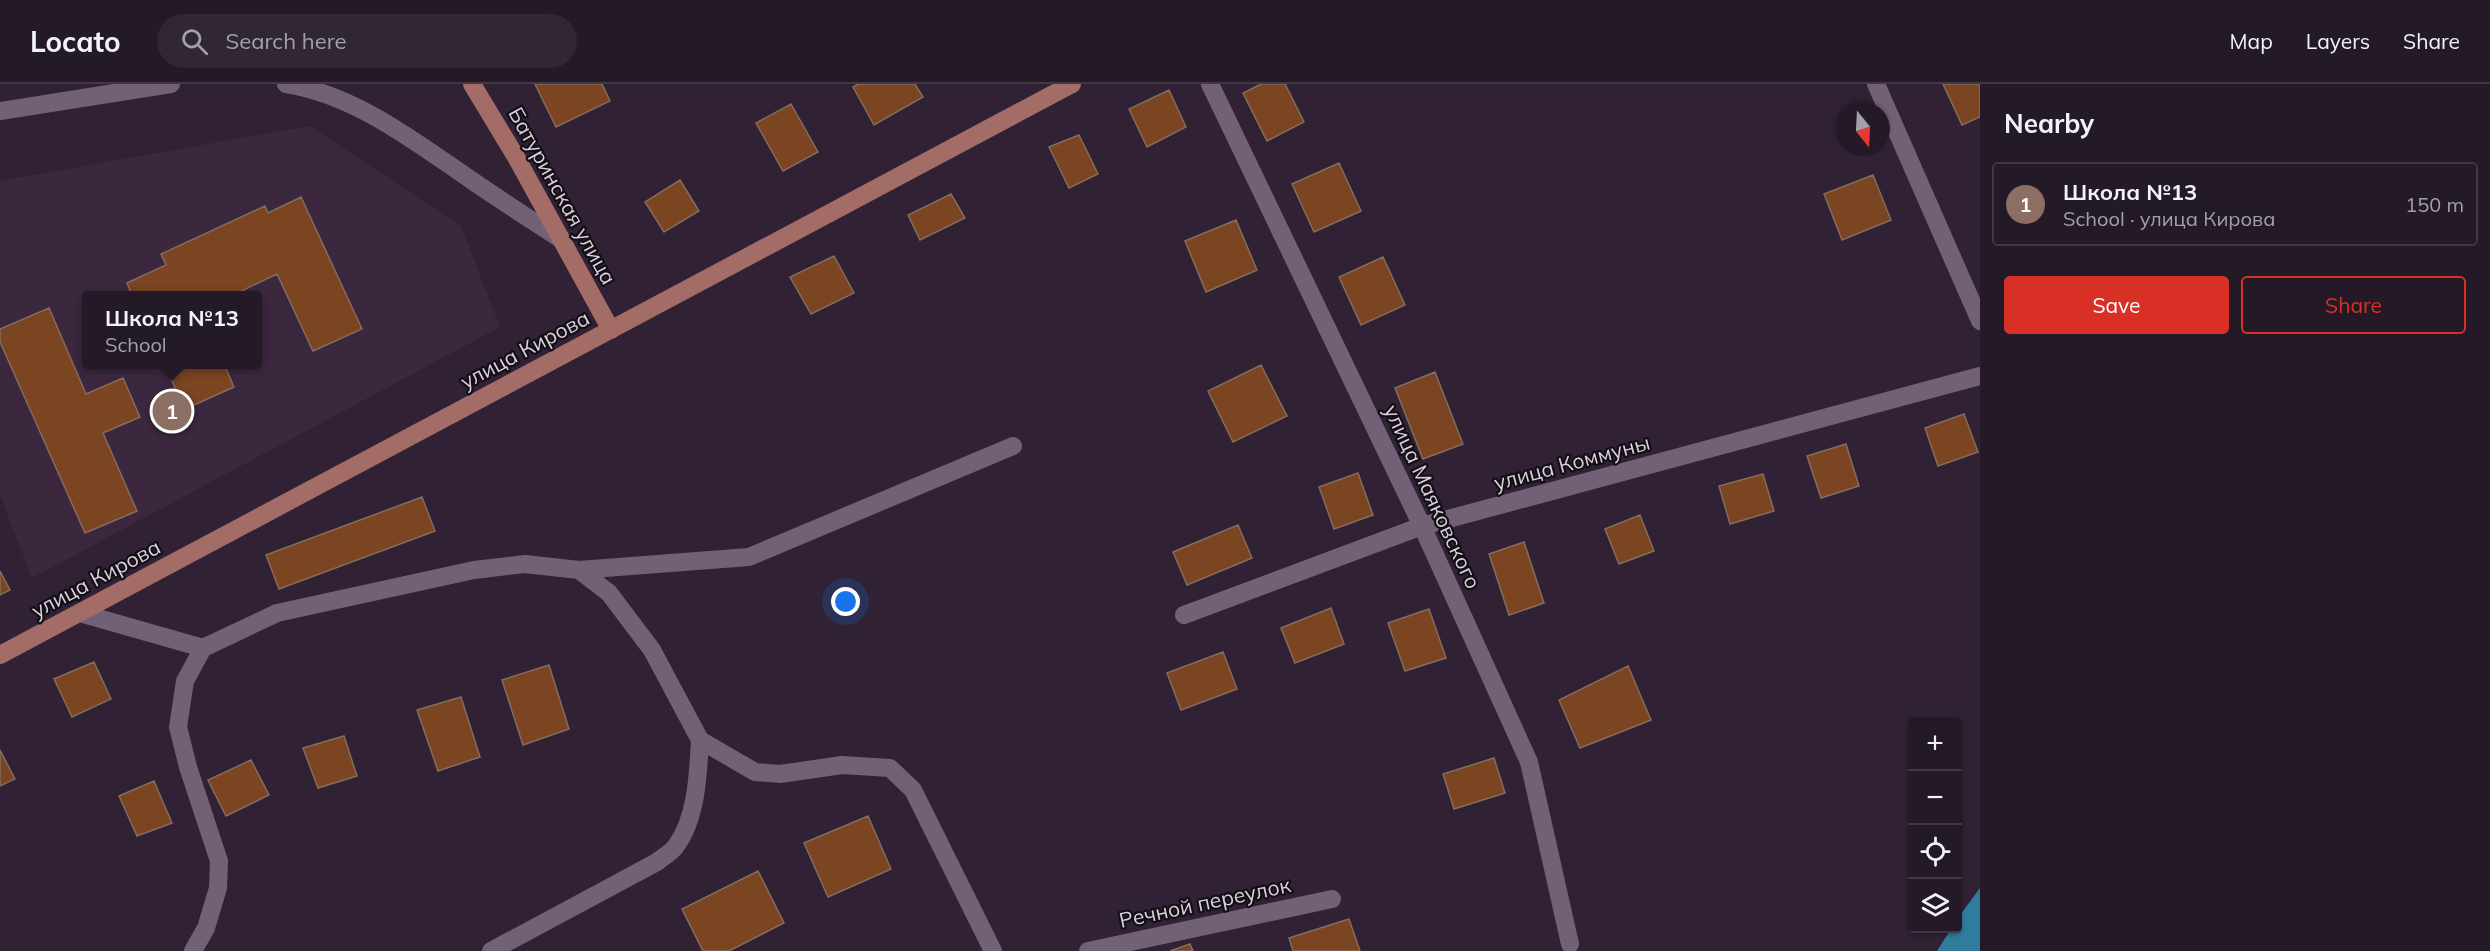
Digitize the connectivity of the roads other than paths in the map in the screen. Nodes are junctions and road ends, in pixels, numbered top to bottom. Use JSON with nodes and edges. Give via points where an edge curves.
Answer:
{"nodes":[{"id":1,"x":171,"y":84,"type":"edge"},
{"id":2,"x":286,"y":84,"type":"edge"},
{"id":3,"x":472,"y":84,"type":"edge"},
{"id":4,"x":1072,"y":84,"type":"edge"},
{"id":5,"x":1210,"y":84,"type":"edge"},
{"id":6,"x":1876,"y":84,"type":"edge"},
{"id":7,"x":0,"y":111,"type":"edge"},
{"id":8,"x":562,"y":240,"type":"junction"},
{"id":9,"x":1980,"y":321,"type":"edge"},
{"id":10,"x":611,"y":330,"type":"junction"},
{"id":11,"x":1980,"y":376,"type":"edge"},
{"id":12,"x":1013,"y":446,"type":"dead end"},
{"id":13,"x":1422,"y":526,"type":"junction"},
{"id":14,"x":579,"y":570,"type":"junction"},
{"id":15,"x":80,"y":613,"type":"junction"},
{"id":16,"x":1184,"y":615,"type":"dead end"},
{"id":17,"x":203,"y":648,"type":"junction"},
{"id":18,"x":0,"y":655,"type":"edge"},
{"id":19,"x":700,"y":740,"type":"junction"},
{"id":20,"x":1332,"y":899,"type":"dead end"},
{"id":21,"x":1570,"y":944,"type":"dead end"},
{"id":22,"x":193,"y":951,"type":"edge"},
{"id":23,"x":491,"y":951,"type":"edge"},
{"id":24,"x":993,"y":951,"type":"edge"},
{"id":25,"x":1088,"y":951,"type":"edge"}],
"edges":[{"from":1,"to":7,"type":"street"},
{"from":2,"to":8,"type":"street","via":[[340,101],[410,136]]},
{"from":3,"to":8,"type":"main road","name":"Батуринская улица"},
{"from":4,"to":10,"type":"main road","name":"улица Кирова"},
{"from":5,"to":13,"type":"street","name":"улица Маяковского"},
{"from":6,"to":9,"type":"street"},
{"from":8,"to":10,"type":"main road","name":"Батуринская улица"},
{"from":10,"to":15,"type":"main road","name":"улица Кирова"},
{"from":11,"to":13,"type":"street","name":"улица Коммуны"},
{"from":12,"to":14,"type":"street","via":[[749,557]]},
{"from":13,"to":16,"type":"street","name":"улица Коммуны"},
{"from":13,"to":21,"type":"street","name":"улица Маяковского","via":[[1529,762]]},
{"from":14,"to":17,"type":"street","via":[[525,564],[474,570],[277,613]]},
{"from":14,"to":19,"type":"street","via":[[609,593],[652,650]]},
{"from":15,"to":17,"type":"street"},
{"from":15,"to":18,"type":"main road","name":"улица Кирова"},
{"from":17,"to":22,"type":"street","via":[[185,681],[178,727],[219,861],[218,888],[206,928]]},
{"from":19,"to":23,"type":"street","via":[[689,818],[675,847],[657,862]]},
{"from":19,"to":24,"type":"street","via":[[754,772],[780,774],[842,765],[890,768],[913,790]]},
{"from":20,"to":25,"type":"street","name":"Речной переулок"}]}
